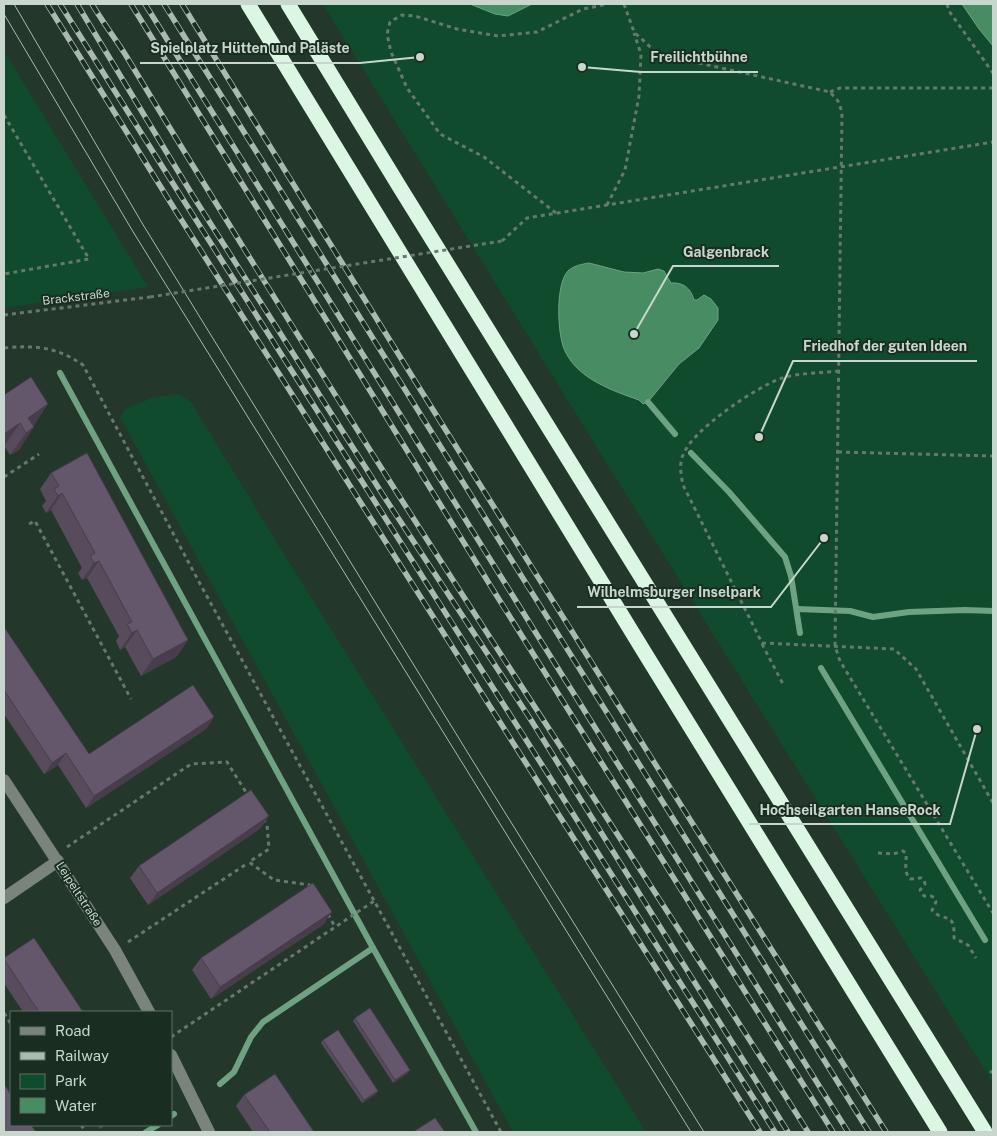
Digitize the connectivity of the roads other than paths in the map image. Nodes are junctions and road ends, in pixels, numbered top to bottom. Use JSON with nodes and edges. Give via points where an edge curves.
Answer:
{"nodes":[{"id":1,"x":248,"y":4,"type":"edge"},
{"id":2,"x":288,"y":4,"type":"edge"},
{"id":3,"x":4,"y":780,"type":"edge"},
{"id":4,"x":58,"y":861,"type":"junction"},
{"id":5,"x":4,"y":898,"type":"edge"},
{"id":6,"x":148,"y":1011,"type":"edge"},
{"id":7,"x":172,"y":1057,"type":"edge"},
{"id":8,"x":209,"y":1132,"type":"edge"},
{"id":9,"x":940,"y":1132,"type":"edge"},
{"id":10,"x":985,"y":1132,"type":"edge"}],
"edges":[{"from":1,"to":9,"type":"highway"},
{"from":2,"to":10,"type":"highway"},
{"from":3,"to":4,"type":"street","name":"Leipeltstraße"},
{"from":4,"to":5,"type":"street"},
{"from":4,"to":6,"type":"street","name":"Leipeltstraße","via":[[115,950]]},
{"from":7,"to":8,"type":"street"}]}
